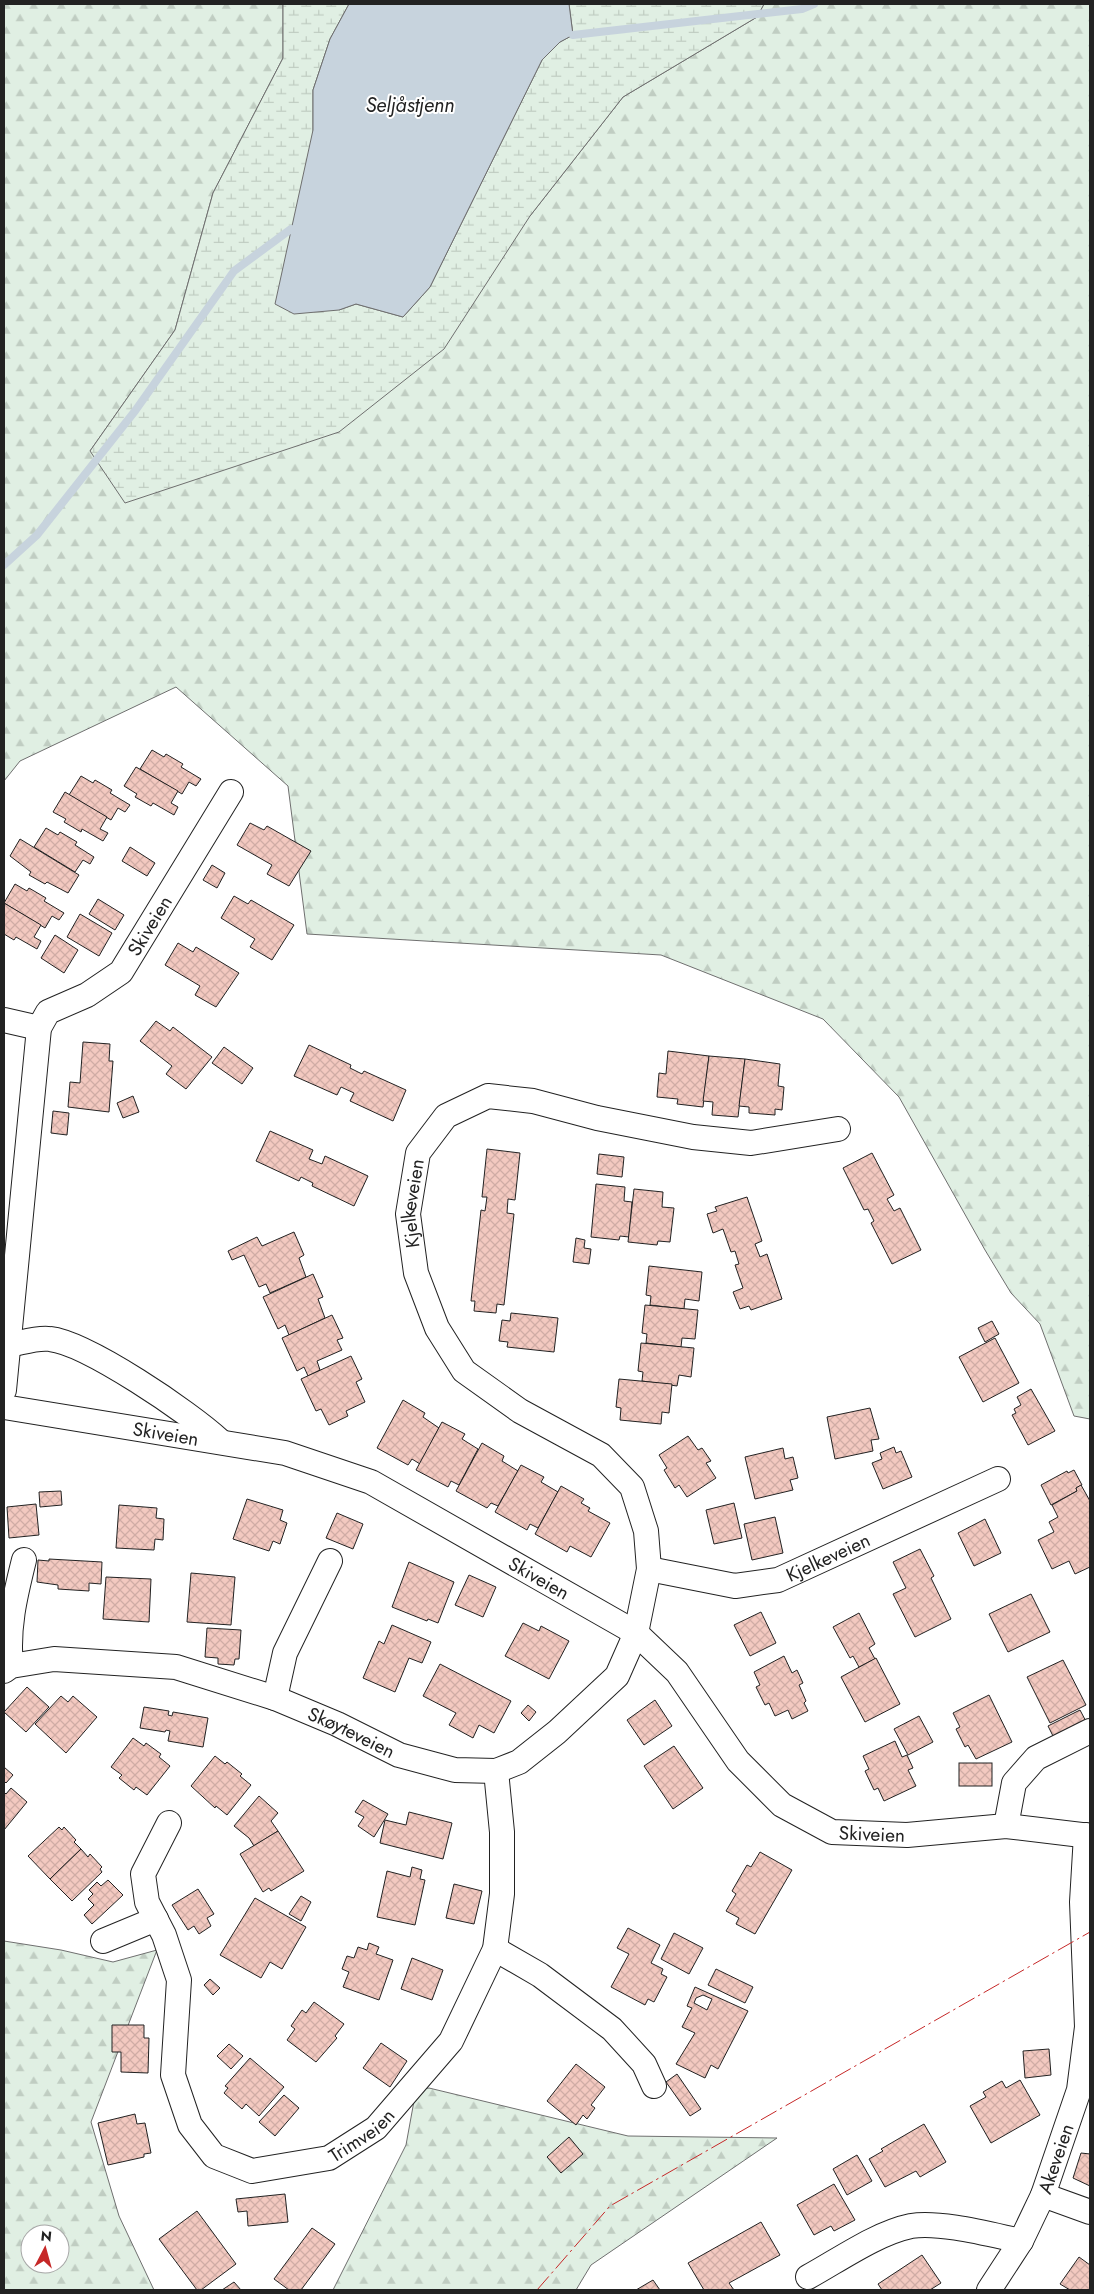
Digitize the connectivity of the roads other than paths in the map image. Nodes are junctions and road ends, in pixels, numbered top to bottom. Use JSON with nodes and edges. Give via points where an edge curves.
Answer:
{"nodes":[{"id":1,"x":231,"y":792,"type":"dead end"},
{"id":2,"x":4,"y":1020,"type":"edge"},
{"id":3,"x":39,"y":1028,"type":"junction"},
{"id":4,"x":838,"y":1129,"type":"dead end"},
{"id":5,"x":8,"y":1345,"type":"junction"},
{"id":6,"x":4,"y":1390,"type":"edge"},
{"id":7,"x":4,"y":1407,"type":"edge"},
{"id":8,"x":220,"y":1441,"type":"junction"},
{"id":9,"x":998,"y":1479,"type":"dead end"},
{"id":10,"x":24,"y":1560,"type":"dead end"},
{"id":11,"x":330,"y":1561,"type":"dead end"},
{"id":12,"x":648,"y":1569,"type":"junction"},
{"id":13,"x":636,"y":1633,"type":"junction"},
{"id":14,"x":7,"y":1668,"type":"edge"},
{"id":15,"x":276,"y":1698,"type":"junction"},
{"id":16,"x":1090,"y":1731,"type":"edge"},
{"id":17,"x":496,"y":1771,"type":"junction"},
{"id":18,"x":169,"y":1823,"type":"dead end"},
{"id":19,"x":1006,"y":1826,"type":"junction"},
{"id":20,"x":1088,"y":1835,"type":"edge"},
{"id":21,"x":156,"y":1919,"type":"junction"},
{"id":22,"x":103,"y":1941,"type":"dead end"},
{"id":23,"x":495,"y":1949,"type":"junction"},
{"id":24,"x":654,"y":2086,"type":"dead end"},
{"id":25,"x":1043,"y":2195,"type":"junction"},
{"id":26,"x":1090,"y":2212,"type":"edge"},
{"id":27,"x":1021,"y":2241,"type":"junction"},
{"id":28,"x":808,"y":2277,"type":"dead end"},
{"id":29,"x":989,"y":2290,"type":"edge"}],
"edges":[{"from":1,"to":3,"type":"street","name":"Skiveien","via":[[122,972],[87,995],[48,1012]]},
{"from":2,"to":3,"type":"street"},
{"from":3,"to":5,"type":"street"},
{"from":4,"to":12,"type":"street","name":"Kjelkeveien","via":[[751,1143],[693,1137],[597,1118],[533,1101],[488,1096],[446,1116],[418,1153],[408,1214],[416,1272],[437,1328],[464,1371],[520,1411],[601,1455],[632,1487],[646,1531]]},
{"from":5,"to":6,"type":"street"},
{"from":5,"to":8,"type":"street","via":[[48,1338],[77,1346],[144,1386]]},
{"from":7,"to":8,"type":"street","name":"Skiveien"},
{"from":8,"to":13,"type":"street","name":"Skiveien","via":[[285,1452],[371,1482]]},
{"from":9,"to":12,"type":"street","name":"Kjelkeveien","via":[[778,1580],[735,1586]]},
{"from":10,"to":14,"type":"street","name":"Skøyteveien","via":[[12,1605]]},
{"from":11,"to":15,"type":"street","via":[[285,1652]]},
{"from":12,"to":13,"type":"street","name":"Kjelkeveien"},
{"from":13,"to":17,"type":"street","name":"Skøyteveien","via":[[617,1676],[520,1762]]},
{"from":13,"to":19,"type":"street","name":"Skiveien","via":[[677,1672],[738,1762],[782,1805],[832,1832],[907,1835]]},
{"from":14,"to":15,"type":"street","name":"Skøyteveien","via":[[54,1659],[176,1667]]},
{"from":15,"to":17,"type":"street","name":"Skøyteveien","via":[[337,1724],[399,1756],[455,1770]]},
{"from":16,"to":19,"type":"street","via":[[1036,1758],[1014,1783]]},
{"from":17,"to":23,"type":"street","name":"Trimveien","via":[[502,1832],[502,1876]]},
{"from":18,"to":21,"type":"street","name":"Trimveien","via":[[143,1874],[147,1902]]},
{"from":19,"to":20,"type":"street","name":"Skiveien"},
{"from":20,"to":25,"type":"street","name":"Akeveien","via":[[1082,1902],[1088,2027],[1079,2090]]},
{"from":21,"to":22,"type":"street"},
{"from":21,"to":23,"type":"street","name":"Trimveien","via":[[179,1980],[173,2076],[190,2125],[214,2156],[252,2171],[329,2158],[376,2128],[451,2041]]},
{"from":23,"to":24,"type":"street","via":[[540,1975],[612,2029],[644,2064]]},
{"from":25,"to":26,"type":"street"},
{"from":25,"to":27,"type":"street","name":"Akeveien"},
{"from":27,"to":28,"type":"street","via":[[959,2228],[912,2226],[886,2234]]},
{"from":27,"to":29,"type":"street","name":"Akeveien"}]}
